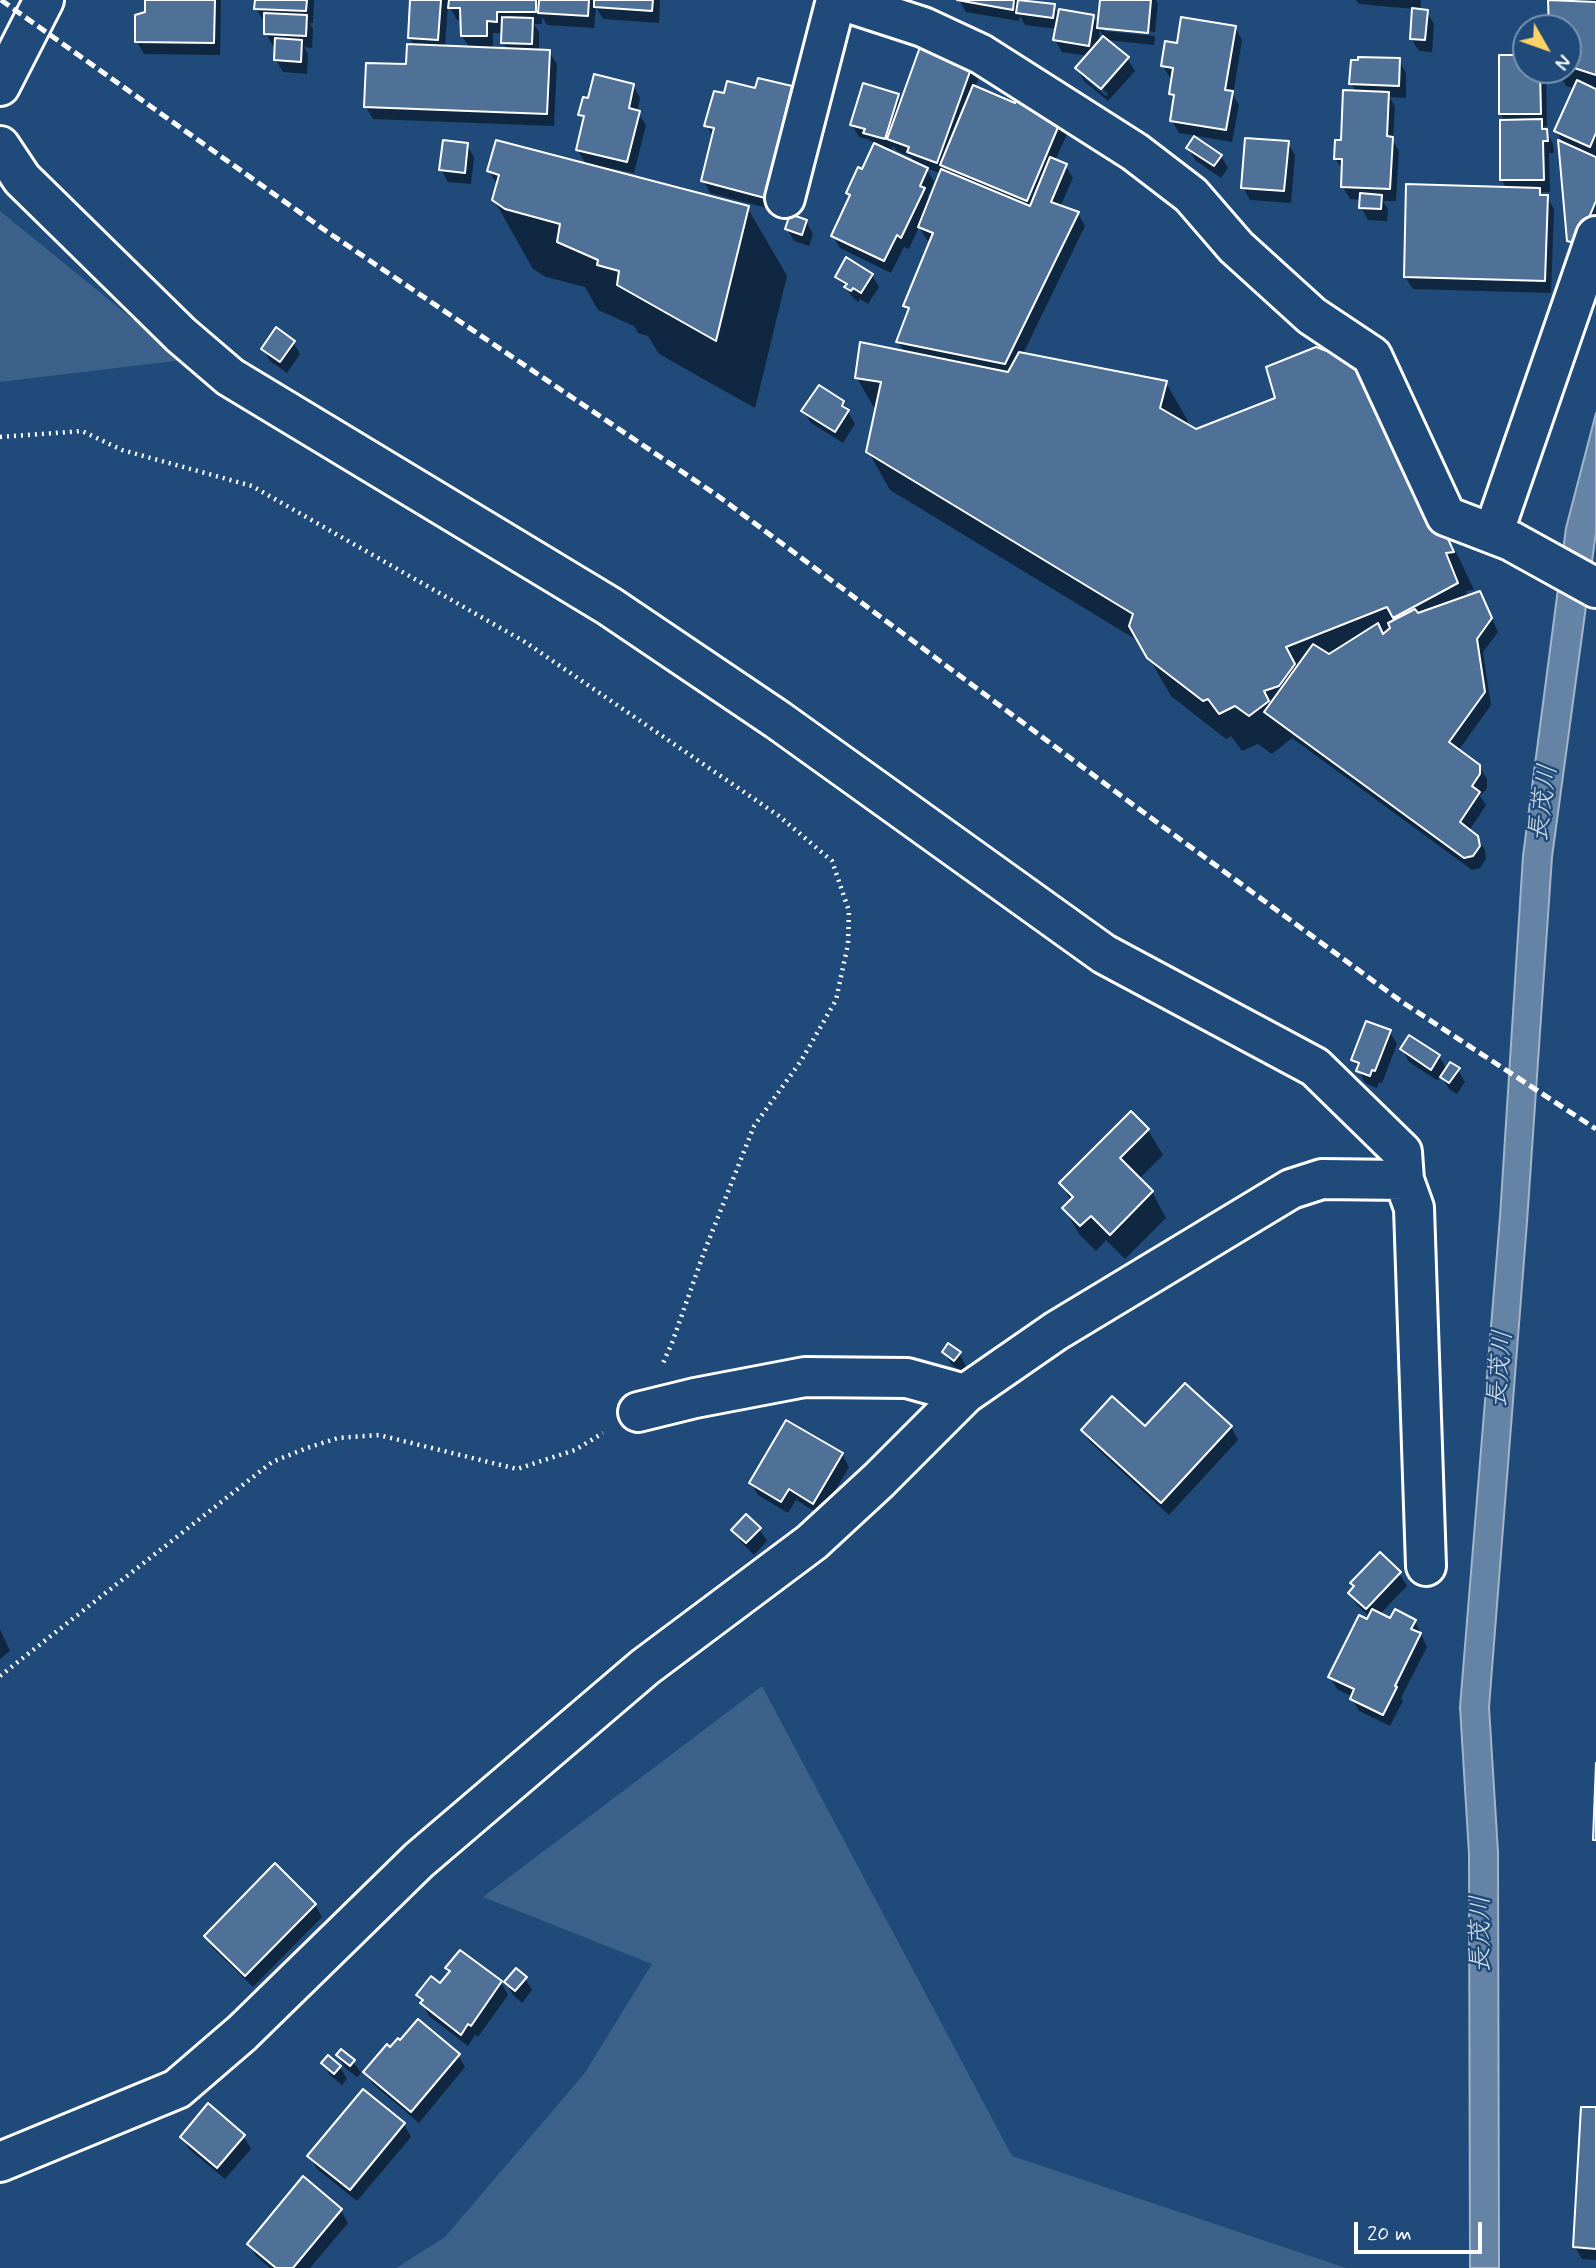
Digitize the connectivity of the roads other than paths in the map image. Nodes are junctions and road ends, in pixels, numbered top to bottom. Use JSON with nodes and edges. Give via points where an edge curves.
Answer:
{"nodes":[{"id":1,"x":44,"y":0,"type":"edge"},
{"id":2,"x":838,"y":0,"type":"edge"},
{"id":3,"x":0,"y":86,"type":"edge"},
{"id":4,"x":0,"y":146,"type":"edge"},
{"id":5,"x":785,"y":198,"type":"dead end"},
{"id":6,"x":1596,"y":236,"type":"edge"},
{"id":7,"x":1502,"y":537,"type":"junction"},
{"id":8,"x":1596,"y":588,"type":"edge"},
{"id":9,"x":1404,"y":1180,"type":"junction"},
{"id":10,"x":965,"y":1394,"type":"junction"},
{"id":11,"x":638,"y":1412,"type":"road end"},
{"id":12,"x":1426,"y":1566,"type":"dead end"},
{"id":13,"x":0,"y":2162,"type":"edge"}],
"edges":[{"from":1,"to":3,"type":"street"},
{"from":2,"to":5,"type":"street"},
{"from":2,"to":7,"type":"street","via":[[923,27],[981,54],[1135,152],[1191,195],[1236,247],[1311,316],[1372,356],[1446,516]]},
{"from":4,"to":9,"type":"street","via":[[22,179],[230,377],[610,606],[778,720],[1104,954],[1315,1067],[1402,1152]]},
{"from":6,"to":7,"type":"street"},
{"from":7,"to":8,"type":"street"},
{"from":9,"to":10,"type":"street","via":[[1322,1179],[1291,1189],[1056,1331]]},
{"from":9,"to":12,"type":"street","via":[[1415,1208]]},
{"from":10,"to":11,"type":"street","via":[[907,1378],[804,1377]]},
{"from":10,"to":13,"type":"street","via":[[812,1542],[645,1667],[419,1860],[242,2033],[177,2089]]}]}
